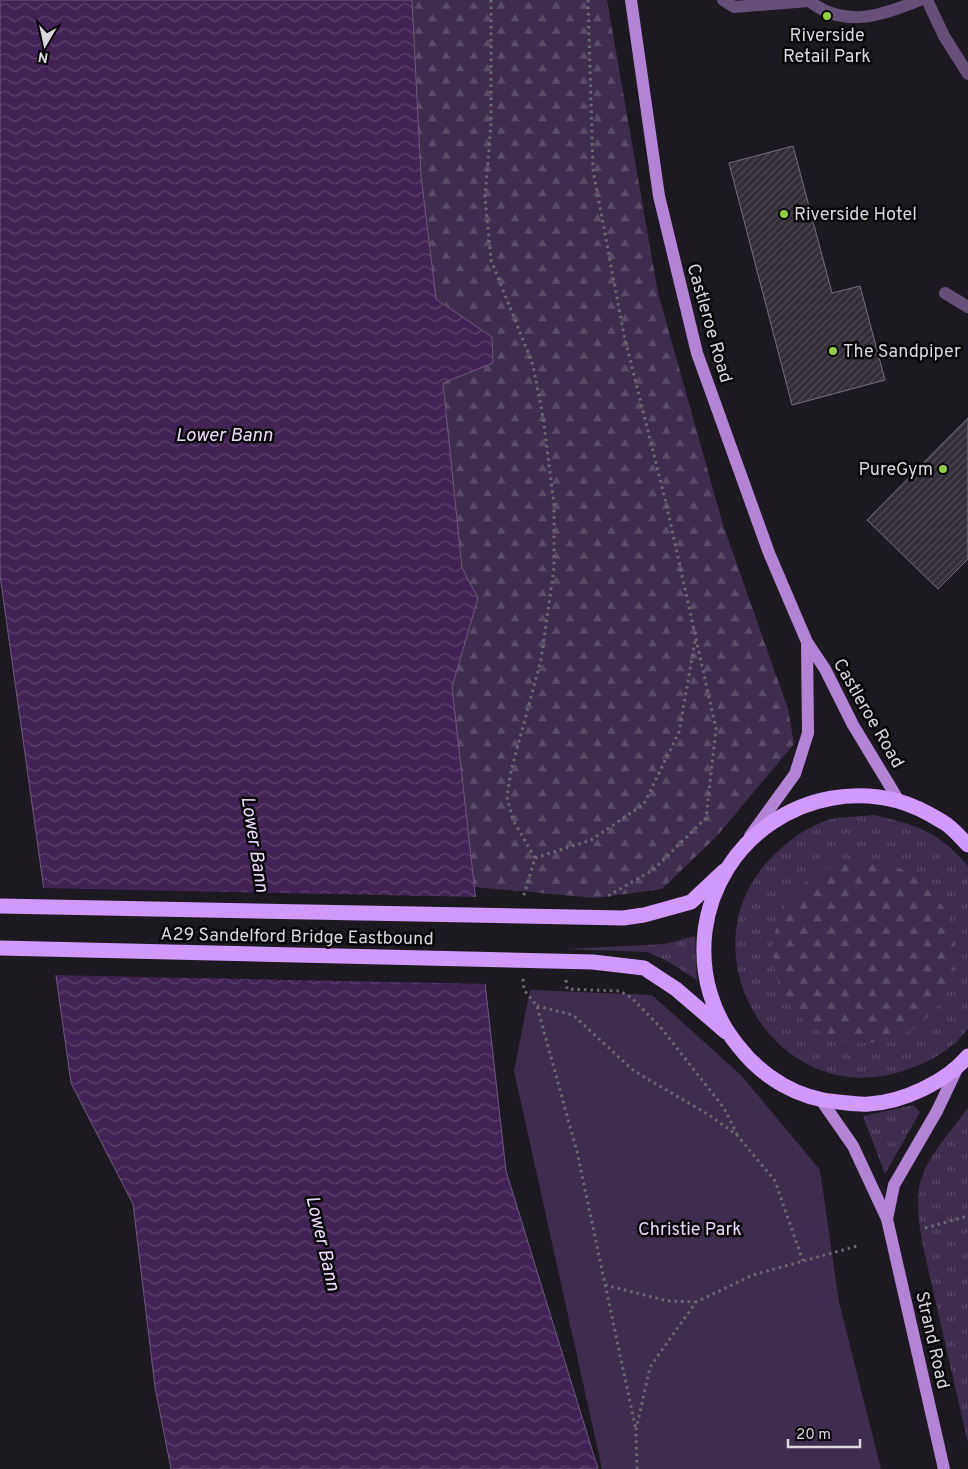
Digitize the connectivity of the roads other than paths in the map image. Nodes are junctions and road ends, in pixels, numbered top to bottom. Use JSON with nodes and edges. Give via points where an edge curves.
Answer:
{"nodes":[{"id":1,"x":632,"y":0,"type":"edge"},
{"id":2,"x":723,"y":0,"type":"edge"},
{"id":3,"x":920,"y":0,"type":"edge"},
{"id":4,"x":927,"y":0,"type":"edge"},
{"id":5,"x":809,"y":1,"type":"edge"},
{"id":6,"x":968,"y":74,"type":"edge"},
{"id":7,"x":945,"y":293,"type":"dead end"},
{"id":8,"x":968,"y":307,"type":"edge"},
{"id":9,"x":807,"y":642,"type":"junction"},
{"id":10,"x":899,"y":801,"type":"junction"},
{"id":11,"x":968,"y":845,"type":"edge"},
{"id":12,"x":743,"y":846,"type":"junction"},
{"id":13,"x":724,"y":871,"type":"junction"},
{"id":14,"x":0,"y":906,"type":"edge"},
{"id":15,"x":0,"y":948,"type":"edge"},
{"id":16,"x":726,"y":1032,"type":"junction"},
{"id":17,"x":968,"y":1056,"type":"edge"},
{"id":18,"x":957,"y":1069,"type":"junction"},
{"id":19,"x":821,"y":1100,"type":"junction"},
{"id":20,"x":887,"y":1219,"type":"junction"},
{"id":21,"x":944,"y":1469,"type":"edge"}],
"edges":[{"from":1,"to":9,"type":"main road","name":"Castleroe Road","via":[[659,196],[698,353],[769,553]]},
{"from":2,"to":5,"type":"street","via":[[734,7]]},
{"from":3,"to":5,"type":"street","via":[[867,18],[834,15]]},
{"from":4,"to":6,"type":"street","via":[[944,36]]},
{"from":7,"to":8,"type":"street"},
{"from":9,"to":10,"type":"main road","name":"Castleroe Road"},
{"from":9,"to":12,"type":"main road","name":"Castleroe Road","via":[[808,733],[795,774]]},
{"from":10,"to":11,"type":"highway","via":[[944,822]]},
{"from":10,"to":12,"type":"highway","via":[[863,796],[827,799],[792,810]]},
{"from":12,"to":13,"type":"highway"},
{"from":13,"to":14,"type":"highway","via":[[691,902],[644,915],[595,919]]},
{"from":13,"to":16,"type":"highway","via":[[708,910],[702,952],[709,994]]},
{"from":15,"to":16,"type":"highway","name":"A29 Sandelford Bridge Eastbound","via":[[593,962],[644,968],[676,989]]},
{"from":16,"to":19,"type":"highway","via":[[751,1063],[784,1086]]},
{"from":17,"to":18,"type":"highway"},
{"from":18,"to":19,"type":"highway","via":[[916,1094],[869,1104]]},
{"from":18,"to":20,"type":"main road","name":"Strand Road","via":[[894,1185]]},
{"from":19,"to":20,"type":"main road","name":"Strand Road","via":[[853,1146]]},
{"from":20,"to":21,"type":"main road","name":"Strand Road"}]}
